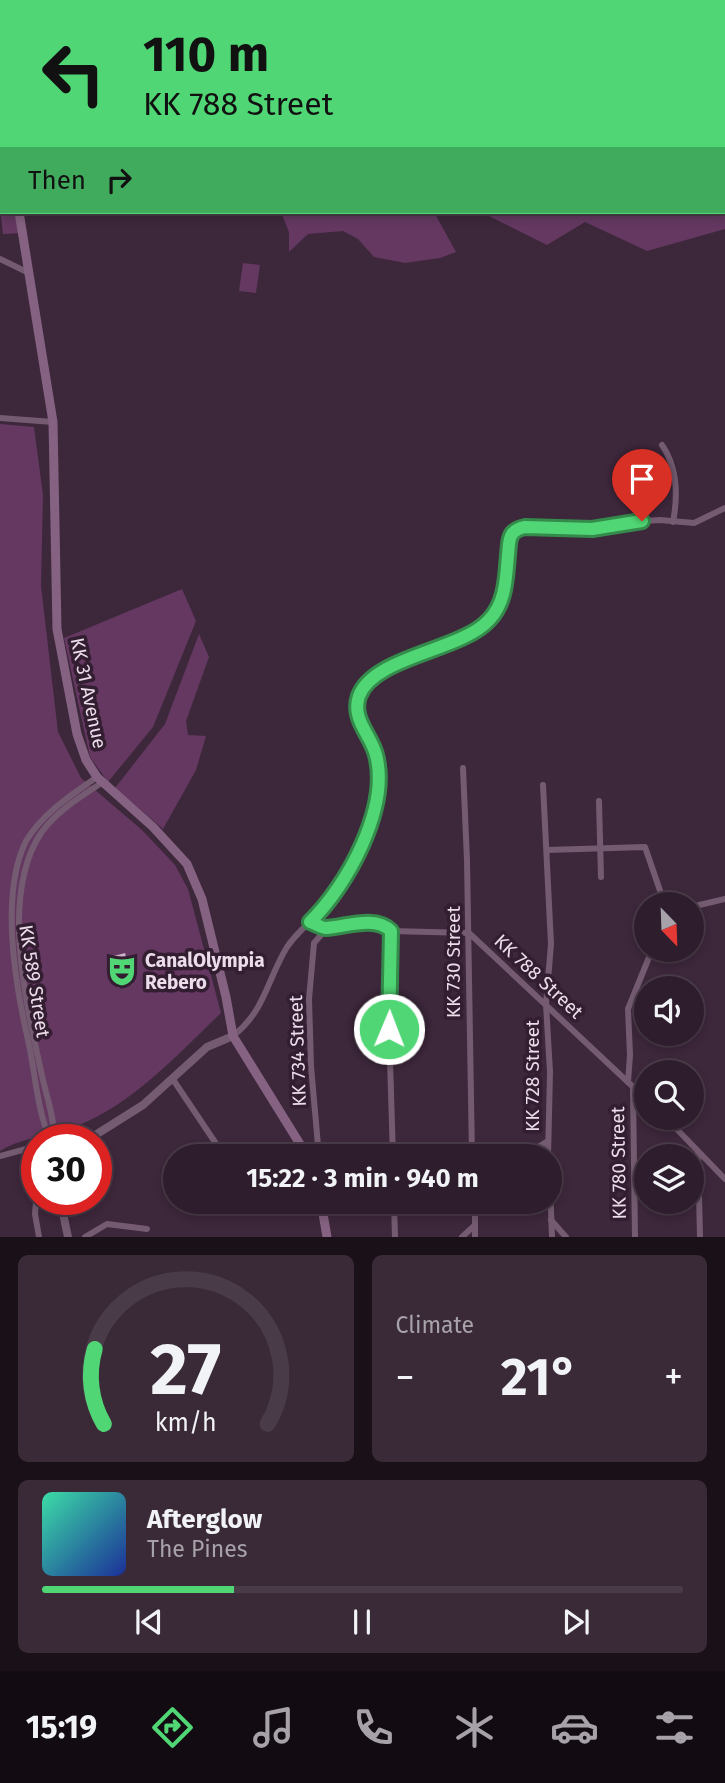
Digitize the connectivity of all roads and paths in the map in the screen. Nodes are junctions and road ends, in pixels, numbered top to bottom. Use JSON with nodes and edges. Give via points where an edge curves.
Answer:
{"nodes":[{"id":1,"x":19,"y":214,"type":"edge"},
{"id":2,"x":0,"y":259,"type":"edge"},
{"id":3,"x":29,"y":272,"type":"junction"},
{"id":4,"x":0,"y":418,"type":"edge"},
{"id":5,"x":53,"y":422,"type":"junction"},
{"id":6,"x":662,"y":444,"type":"dead end"},
{"id":7,"x":725,"y":508,"type":"edge"},
{"id":8,"x":673,"y":522,"type":"junction"},
{"id":9,"x":463,"y":768,"type":"dead end"},
{"id":10,"x":100,"y":780,"type":"junction"},
{"id":11,"x":543,"y":785,"type":"dead end"},
{"id":12,"x":599,"y":801,"type":"dead end"},
{"id":13,"x":601,"y":849,"type":"junction"},
{"id":14,"x":547,"y":850,"type":"junction"},
{"id":15,"x":601,"y":877,"type":"dead end"},
{"id":16,"x":661,"y":892,"type":"edge"},
{"id":17,"x":725,"y":899,"type":"edge"},
{"id":18,"x":704,"y":904,"type":"edge"},
{"id":19,"x":310,"y":922,"type":"junction"},
{"id":20,"x":325,"y":928,"type":"junction"},
{"id":21,"x":391,"y":931,"type":"junction"},
{"id":22,"x":469,"y":933,"type":"junction"},
{"id":23,"x":647,"y":962,"type":"edge"},
{"id":24,"x":546,"y":1004,"type":"junction"},
{"id":25,"x":233,"y":1036,"type":"junction"},
{"id":26,"x":172,"y":1078,"type":"junction"},
{"id":27,"x":628,"y":1082,"type":"junction"},
{"id":28,"x":633,"y":1088,"type":"joint"},
{"id":29,"x":49,"y":1124,"type":"edge"},
{"id":30,"x":112,"y":1125,"type":"edge"},
{"id":31,"x":677,"y":1130,"type":"edge"},
{"id":32,"x":548,"y":1141,"type":"joint"},
{"id":33,"x":216,"y":1144,"type":"edge"},
{"id":34,"x":300,"y":1144,"type":"edge"},
{"id":35,"x":318,"y":1144,"type":"edge"},
{"id":36,"x":393,"y":1144,"type":"edge"},
{"id":37,"x":472,"y":1144,"type":"edge"},
{"id":38,"x":543,"y":1144,"type":"edge"},
{"id":39,"x":690,"y":1144,"type":"edge"},
{"id":40,"x":21,"y":1150,"type":"edge"},
{"id":41,"x":0,"y":1156,"type":"edge"},
{"id":42,"x":704,"y":1158,"type":"edge"},
{"id":43,"x":725,"y":1179,"type":"edge"},
{"id":44,"x":323,"y":1214,"type":"edge"},
{"id":45,"x":394,"y":1214,"type":"edge"},
{"id":46,"x":475,"y":1214,"type":"edge"},
{"id":47,"x":551,"y":1214,"type":"edge"},
{"id":48,"x":699,"y":1214,"type":"edge"},
{"id":49,"x":35,"y":1215,"type":"edge"},
{"id":50,"x":63,"y":1215,"type":"edge"},
{"id":51,"x":551,"y":1220,"type":"junction"},
{"id":52,"x":475,"y":1225,"type":"junction"},
{"id":53,"x":147,"y":1229,"type":"dead end"},
{"id":54,"x":39,"y":1237,"type":"edge"},
{"id":55,"x":68,"y":1237,"type":"edge"},
{"id":56,"x":85,"y":1237,"type":"edge"},
{"id":57,"x":327,"y":1237,"type":"edge"},
{"id":58,"x":395,"y":1237,"type":"edge"},
{"id":59,"x":462,"y":1237,"type":"edge"},
{"id":60,"x":475,"y":1237,"type":"edge"},
{"id":61,"x":552,"y":1237,"type":"edge"},
{"id":62,"x":566,"y":1237,"type":"edge"},
{"id":63,"x":635,"y":1237,"type":"edge"},
{"id":64,"x":700,"y":1237,"type":"edge"}],
"edges":[{"from":1,"to":3,"type":"main road","name":"KK 31 Avenue"},
{"from":2,"to":3,"type":"street"},
{"from":3,"to":5,"type":"main road","name":"KK 31 Avenue"},
{"from":4,"to":5,"type":"street"},
{"from":5,"to":10,"type":"main road","name":"KK 31 Avenue","via":[[59,646],[77,734],[86,761]]},
{"from":6,"to":8,"type":"street","via":[[674,472],[677,502]]},
{"from":7,"to":8,"type":"street","via":[[694,523]]},
{"from":8,"to":19,"type":"street","via":[[592,529],[519,528],[510,539],[504,591],[490,620],[469,634],[386,670],[363,687],[356,706],[378,762],[376,802],[349,871]]},
{"from":9,"to":22,"type":"street","name":"KK 730 Street"},
{"from":10,"to":25,"type":"main road","name":"KK 31 Avenue","via":[[173,847],[196,881]]},
{"from":10,"to":29,"type":"street","name":"KK 589 Street","via":[[40,833],[27,858],[17,900],[15,931],[22,983]]},
{"from":11,"to":14,"type":"street","name":"KK 728 Street"},
{"from":12,"to":13,"type":"street"},
{"from":13,"to":14,"type":"street"},
{"from":13,"to":15,"type":"street"},
{"from":13,"to":16,"type":"street","via":[[645,847]]},
{"from":14,"to":24,"type":"street","name":"KK 728 Street","via":[[551,965]]},
{"from":17,"to":18,"type":"street"},
{"from":19,"to":20,"type":"street"},
{"from":19,"to":25,"type":"street","via":[[289,945],[255,1015]]},
{"from":20,"to":21,"type":"street","name":"KK 788 Street","via":[[374,923]]},
{"from":20,"to":35,"type":"street","name":"KK 734 Street","via":[[314,943],[309,999]]},
{"from":21,"to":22,"type":"street","name":"KK 788 Street"},
{"from":21,"to":36,"type":"street"},
{"from":22,"to":24,"type":"street","name":"KK 788 Street"},
{"from":22,"to":37,"type":"street","name":"KK 730 Street"},
{"from":23,"to":27,"type":"street","name":"KK 780 Street","via":[[628,1009]]},
{"from":24,"to":27,"type":"street","name":"KK 788 Street"},
{"from":24,"to":32,"type":"street","name":"KK 728 Street"},
{"from":25,"to":26,"type":"street","via":[[207,1047]]},
{"from":25,"to":34,"type":"main road","name":"KK 31 Avenue"},
{"from":26,"to":30,"type":"street","via":[[143,1105]]},
{"from":26,"to":33,"type":"street"},
{"from":27,"to":28,"type":"street","name":"KK 788 Street"},
{"from":28,"to":63,"type":"street","name":"KK 780 Street"},
{"from":31,"to":39,"type":"street"},
{"from":32,"to":38,"type":"street"},
{"from":40,"to":41,"type":"street"},
{"from":42,"to":43,"type":"street"},
{"from":44,"to":57,"type":"main road"},
{"from":45,"to":58,"type":"street"},
{"from":46,"to":52,"type":"street"},
{"from":47,"to":51,"type":"street"},
{"from":48,"to":64,"type":"street"},
{"from":49,"to":54,"type":"street"},
{"from":50,"to":55,"type":"street"},
{"from":51,"to":61,"type":"street"},
{"from":51,"to":62,"type":"street"},
{"from":52,"to":59,"type":"street"},
{"from":52,"to":60,"type":"street"},
{"from":53,"to":56,"type":"street","via":[[107,1224]]}]}
